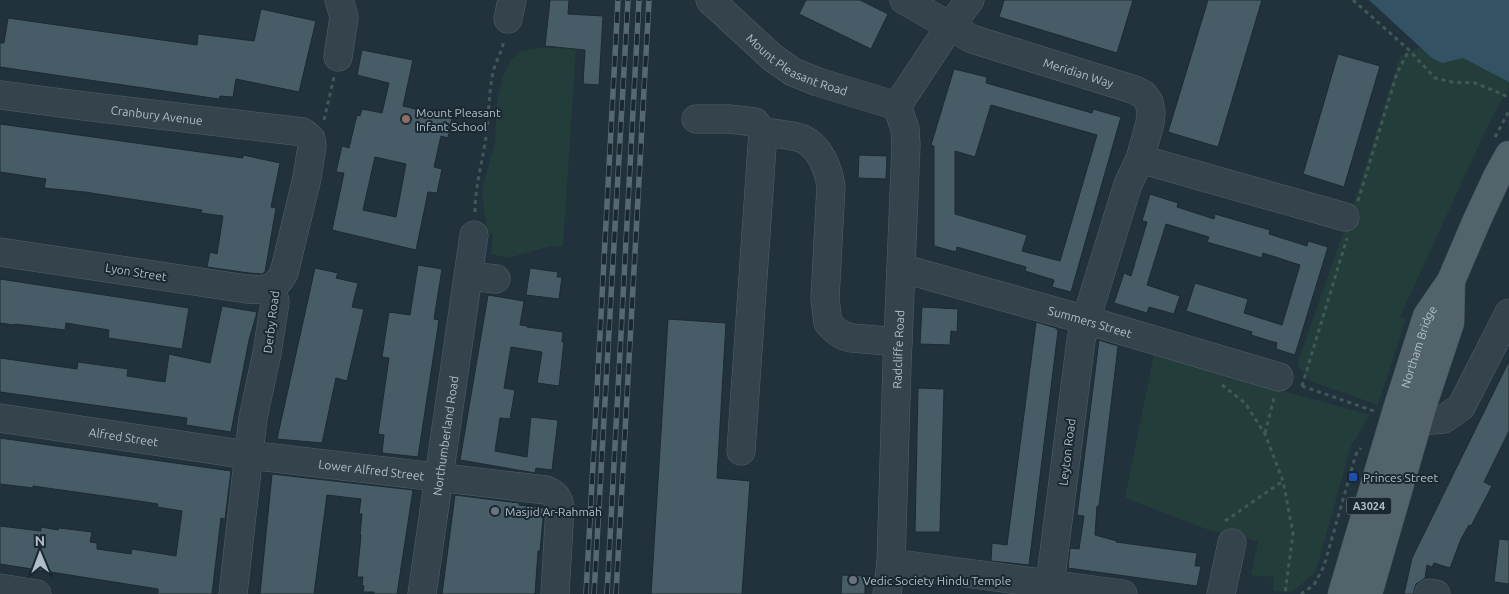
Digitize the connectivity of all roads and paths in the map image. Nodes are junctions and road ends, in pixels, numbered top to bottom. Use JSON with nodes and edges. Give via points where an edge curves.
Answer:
{"nodes":[{"id":1,"x":340,"y":0,"type":"edge"},
{"id":2,"x":710,"y":0,"type":"edge"},
{"id":3,"x":904,"y":0,"type":"edge"},
{"id":4,"x":970,"y":0,"type":"edge"},
{"id":5,"x":1353,"y":0,"type":"edge"},
{"id":6,"x":514,"y":7,"type":"edge"},
{"id":7,"x":950,"y":26,"type":"junction"},
{"id":8,"x":1409,"y":50,"type":"junction"},
{"id":9,"x":338,"y":57,"type":"joint"},
{"id":10,"x":1397,"y":74,"type":"dead end"},
{"id":11,"x":0,"y":95,"type":"edge"},
{"id":12,"x":1509,"y":98,"type":"edge"},
{"id":13,"x":897,"y":106,"type":"junction"},
{"id":14,"x":1509,"y":111,"type":"edge"},
{"id":15,"x":696,"y":119,"type":"dead end"},
{"id":16,"x":1499,"y":128,"type":"dead end"},
{"id":17,"x":763,"y":132,"type":"junction"},
{"id":18,"x":312,"y":138,"type":"junction"},
{"id":19,"x":1509,"y":155,"type":"edge"},
{"id":20,"x":1140,"y":159,"type":"junction"},
{"id":21,"x":1344,"y":217,"type":"dead end"},
{"id":22,"x":474,"y":235,"type":"joint"},
{"id":23,"x":0,"y":252,"type":"edge"},
{"id":24,"x":901,"y":270,"type":"junction"},
{"id":25,"x":469,"y":276,"type":"junction"},
{"id":26,"x":496,"y":279,"type":"dead end"},
{"id":27,"x":272,"y":287,"type":"junction"},
{"id":28,"x":1509,"y":313,"type":"edge"},
{"id":29,"x":1086,"y":320,"type":"junction"},
{"id":30,"x":898,"y":342,"type":"junction"},
{"id":31,"x":1279,"y":377,"type":"junction"},
{"id":32,"x":1218,"y":382,"type":"dead end"},
{"id":33,"x":0,"y":418,"type":"edge"},
{"id":34,"x":1398,"y":418,"type":"junction"},
{"id":35,"x":1264,"y":434,"type":"junction"},
{"id":36,"x":741,"y":451,"type":"dead end"},
{"id":37,"x":248,"y":455,"type":"junction"},
{"id":38,"x":440,"y":477,"type":"junction"},
{"id":39,"x":1232,"y":543,"type":"dead end"},
{"id":40,"x":891,"y":563,"type":"junction"},
{"id":41,"x":1050,"y":584,"type":"junction"},
{"id":42,"x":0,"y":588,"type":"edge"},
{"id":43,"x":37,"y":594,"type":"edge"},
{"id":44,"x":233,"y":594,"type":"edge"},
{"id":45,"x":422,"y":594,"type":"edge"},
{"id":46,"x":556,"y":594,"type":"edge"},
{"id":47,"x":887,"y":594,"type":"edge"},
{"id":48,"x":1123,"y":594,"type":"edge"},
{"id":49,"x":1221,"y":594,"type":"edge"},
{"id":50,"x":1285,"y":594,"type":"edge"},
{"id":51,"x":1342,"y":594,"type":"edge"},
{"id":52,"x":1368,"y":594,"type":"edge"}],
"edges":[{"from":1,"to":9,"type":"street","via":[[344,17]]},
{"from":2,"to":13,"type":"street","name":"Mount Pleasant Road","via":[[773,58],[793,72]]},
{"from":3,"to":7,"type":"street","name":"Meridian Way"},
{"from":4,"to":7,"type":"street"},
{"from":5,"to":8,"type":"path"},
{"from":6,"to":22,"type":"path","via":[[493,71],[476,194]]},
{"from":7,"to":13,"type":"street"},
{"from":7,"to":20,"type":"street","name":"Meridian Way","via":[[972,39],[1144,95],[1151,112]]},
{"from":8,"to":10,"type":"path"},
{"from":8,"to":12,"type":"path","via":[[1435,78],[1475,83]]},
{"from":9,"to":18,"type":"path","via":[[323,125]]},
{"from":11,"to":18,"type":"street","name":"Cranbury Avenue","via":[[303,132]]},
{"from":13,"to":24,"type":"street","name":"Radcliffe Road","via":[[905,129],[906,145]]},
{"from":14,"to":16,"type":"path"},
{"from":15,"to":17,"type":"street","via":[[755,122]]},
{"from":17,"to":30,"type":"street","via":[[803,139],[814,148],[828,172],[831,186],[825,299],[828,323],[847,337]]},
{"from":17,"to":36,"type":"street"},
{"from":18,"to":27,"type":"street","name":"Derby Road","via":[[307,178],[284,273]]},
{"from":19,"to":34,"type":"main road","name":"Northam Bridge","number":"A3024","via":[[1451,281],[1450,322]]},
{"from":20,"to":21,"type":"street"},
{"from":20,"to":29,"type":"street","name":"Meridian Way","via":[[1128,184]]},
{"from":22,"to":25,"type":"street","name":"Northumberland Road"},
{"from":23,"to":27,"type":"street","name":"Lyon Street","via":[[247,289]]},
{"from":24,"to":29,"type":"street","name":"Summers Street"},
{"from":24,"to":30,"type":"street","name":"Radcliffe Road"},
{"from":25,"to":26,"type":"street"},
{"from":25,"to":38,"type":"street","name":"Northumberland Road"},
{"from":27,"to":37,"type":"street","name":"Derby Road","via":[[275,302]]},
{"from":28,"to":34,"type":"street","via":[[1461,407],[1444,419]]},
{"from":29,"to":31,"type":"street","name":"Summers Street"},
{"from":29,"to":41,"type":"street","name":"Leyton Road"},
{"from":30,"to":40,"type":"street","name":"Radcliffe Road"},
{"from":31,"to":34,"type":"path"},
{"from":31,"to":35,"type":"path"},
{"from":32,"to":35,"type":"path","via":[[1244,403]]},
{"from":33,"to":37,"type":"street","name":"Alfred Street"},
{"from":34,"to":51,"type":"main road","number":"A3024"},
{"from":34,"to":52,"type":"main road","number":"A3024"},
{"from":35,"to":50,"type":"path","via":[[1283,481],[1293,533]]},
{"from":37,"to":38,"type":"street","name":"Lower Alfred Street"},
{"from":37,"to":44,"type":"street","name":"Derby Road"},
{"from":38,"to":45,"type":"street","name":"Northumberland Road"},
{"from":38,"to":46,"type":"street","name":"Lower Alfred Street","via":[[546,490],[554,494],[560,507]]},
{"from":39,"to":49,"type":"street"},
{"from":40,"to":41,"type":"street"},
{"from":40,"to":47,"type":"street","name":"Radcliffe Road"},
{"from":41,"to":48,"type":"street"},
{"from":42,"to":43,"type":"street"}]}
